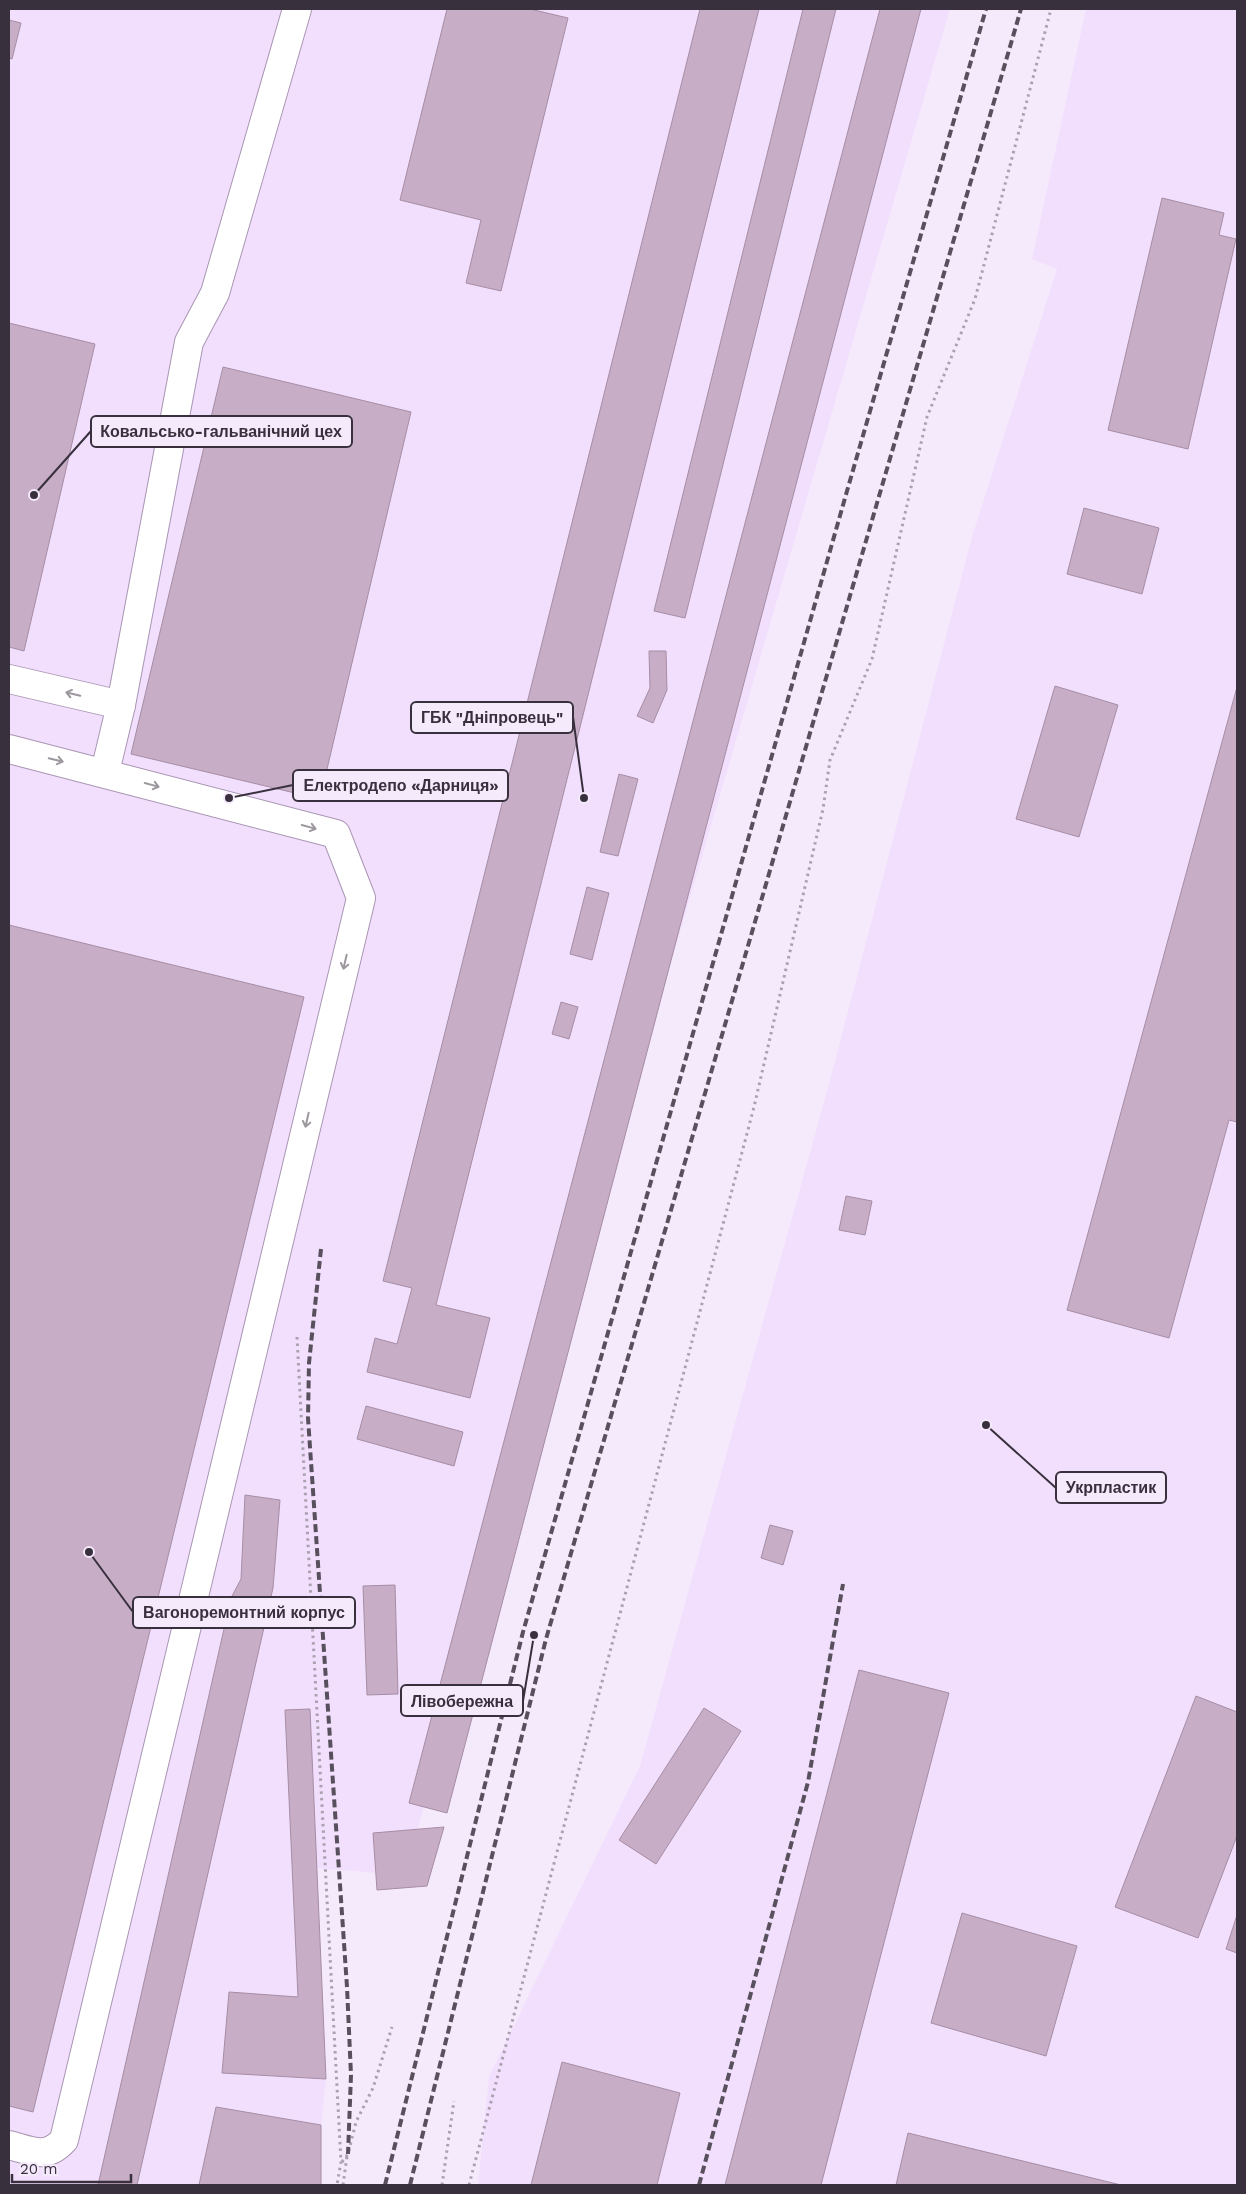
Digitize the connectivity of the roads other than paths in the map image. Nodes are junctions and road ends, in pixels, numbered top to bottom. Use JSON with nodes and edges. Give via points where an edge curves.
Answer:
{"nodes":[{"id":1,"x":297,"y":9,"type":"edge"},
{"id":2,"x":9,"y":679,"type":"edge"},
{"id":3,"x":120,"y":705,"type":"junction"},
{"id":4,"x":9,"y":749,"type":"edge"},
{"id":5,"x":105,"y":772,"type":"junction"},
{"id":6,"x":9,"y":2145,"type":"edge"}],
"edges":[{"from":1,"to":3,"type":"lane","via":[[215,293],[189,342]]},
{"from":3,"to":2,"type":"lane","one_way":true},
{"from":3,"to":5,"type":"lane"},
{"from":4,"to":5,"type":"lane","one_way":true},
{"from":5,"to":6,"type":"lane","one_way":true,"via":[[336,834],[361,898],[64,2140],[52,2152],[43,2153]]}]}
